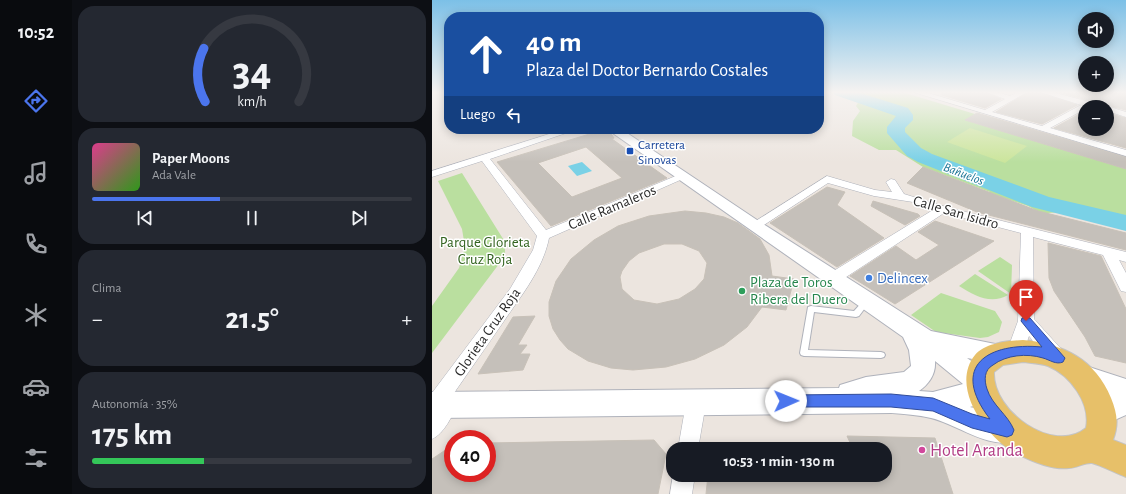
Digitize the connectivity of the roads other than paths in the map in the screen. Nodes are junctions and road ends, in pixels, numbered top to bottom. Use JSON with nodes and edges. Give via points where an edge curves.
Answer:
{"nodes":[{"id":1,"x":996,"y":115,"type":"edge"},
{"id":2,"x":1068,"y":115,"type":"edge"},
{"id":3,"x":1043,"y":129,"type":"junction"},
{"id":4,"x":558,"y":134,"type":"edge"},
{"id":5,"x":620,"y":134,"type":"edge"},
{"id":6,"x":1126,"y":153,"type":"edge"},
{"id":7,"x":484,"y":158,"type":"junction"},
{"id":8,"x":432,"y":174,"type":"edge"},
{"id":9,"x":682,"y":178,"type":"junction"},
{"id":10,"x":891,"y":182,"type":"dead end"},
{"id":11,"x":900,"y":196,"type":"junction"},
{"id":12,"x":942,"y":210,"type":"junction"},
{"id":13,"x":754,"y":226,"type":"junction"},
{"id":14,"x":1027,"y":232,"type":"junction"},
{"id":15,"x":543,"y":236,"type":"junction"},
{"id":16,"x":1108,"y":252,"type":"junction"},
{"id":17,"x":1126,"y":257,"type":"edge"},
{"id":18,"x":832,"y":279,"type":"junction"},
{"id":19,"x":1126,"y":287,"type":"edge"},
{"id":20,"x":866,"y":302,"type":"junction"},
{"id":21,"x":1026,"y":321,"type":"junction"},
{"id":22,"x":917,"y":336,"type":"junction"},
{"id":23,"x":1009,"y":353,"type":"junction"},
{"id":24,"x":881,"y":355,"type":"dead end"},
{"id":25,"x":1059,"y":358,"type":"junction"},
{"id":26,"x":980,"y":386,"type":"junction"},
{"id":27,"x":831,"y":400,"type":"junction"},
{"id":28,"x":696,"y":403,"type":"junction"},
{"id":29,"x":933,"y":405,"type":"junction"},
{"id":30,"x":437,"y":411,"type":"edge"},
{"id":31,"x":1120,"y":412,"type":"edge"},
{"id":32,"x":1007,"y":430,"type":"junction"},
{"id":33,"x":689,"y":442,"type":"edge"},
{"id":34,"x":1094,"y":448,"type":"junction"},
{"id":35,"x":1126,"y":461,"type":"edge"},
{"id":36,"x":683,"y":482,"type":"edge"},
{"id":37,"x":681,"y":494,"type":"edge"}],
"edges":[{"from":1,"to":3,"type":"street"},
{"from":2,"to":3,"type":"street"},
{"from":3,"to":6,"type":"street"},
{"from":4,"to":7,"type":"street"},
{"from":5,"to":9,"type":"main road"},
{"from":7,"to":8,"type":"street"},
{"from":7,"to":15,"type":"street"},
{"from":9,"to":13,"type":"main road"},
{"from":9,"to":15,"type":"street","name":"Calle Ramaleros"},
{"from":10,"to":11,"type":"street","name":"Calle San Isidro"},
{"from":11,"to":12,"type":"street","name":"Calle San Isidro"},
{"from":11,"to":13,"type":"street","via":[[874,193],[827,179]]},
{"from":12,"to":14,"type":"street","name":"Calle San Isidro"},
{"from":12,"to":18,"type":"street"},
{"from":13,"to":18,"type":"main road"},
{"from":14,"to":16,"type":"street","name":"Calle San Isidro"},
{"from":14,"to":21,"type":"street"},
{"from":15,"to":30,"type":"street","name":"Glorieta Cruz Roja","via":[[540,250],[515,293]]},
{"from":16,"to":17,"type":"street","name":"Calle San Isidro"},
{"from":16,"to":19,"type":"street"},
{"from":18,"to":20,"type":"main road"},
{"from":20,"to":22,"type":"main road"},
{"from":20,"to":24,"type":"lane","via":[[856,314],[811,308],[804,353]]},
{"from":21,"to":23,"type":"street"},
{"from":21,"to":25,"type":"street"},
{"from":22,"to":23,"type":"main road"},
{"from":22,"to":26,"type":"main road"},
{"from":22,"to":27,"type":"main road","via":[[924,354],[923,369],[917,378],[901,385],[871,388]]},
{"from":23,"to":25,"type":"main road","via":[[1042,352]]},
{"from":23,"to":26,"type":"main road","via":[[984,364],[979,375]]},
{"from":25,"to":31,"type":"main road","via":[[1089,379]]},
{"from":26,"to":29,"type":"main road"},
{"from":26,"to":32,"type":"main road","via":[[991,409]]},
{"from":27,"to":28,"type":"main road"},
{"from":27,"to":29,"type":"main road","via":[[891,400]]},
{"from":28,"to":30,"type":"main road"},
{"from":28,"to":33,"type":"street"},
{"from":29,"to":32,"type":"main road","via":[[972,421]]},
{"from":31,"to":34,"type":"main road","via":[[1111,436]]},
{"from":32,"to":34,"type":"main road","via":[[1027,442],[1057,452],[1083,452]]},
{"from":34,"to":35,"type":"main road"},
{"from":36,"to":37,"type":"street"}]}
